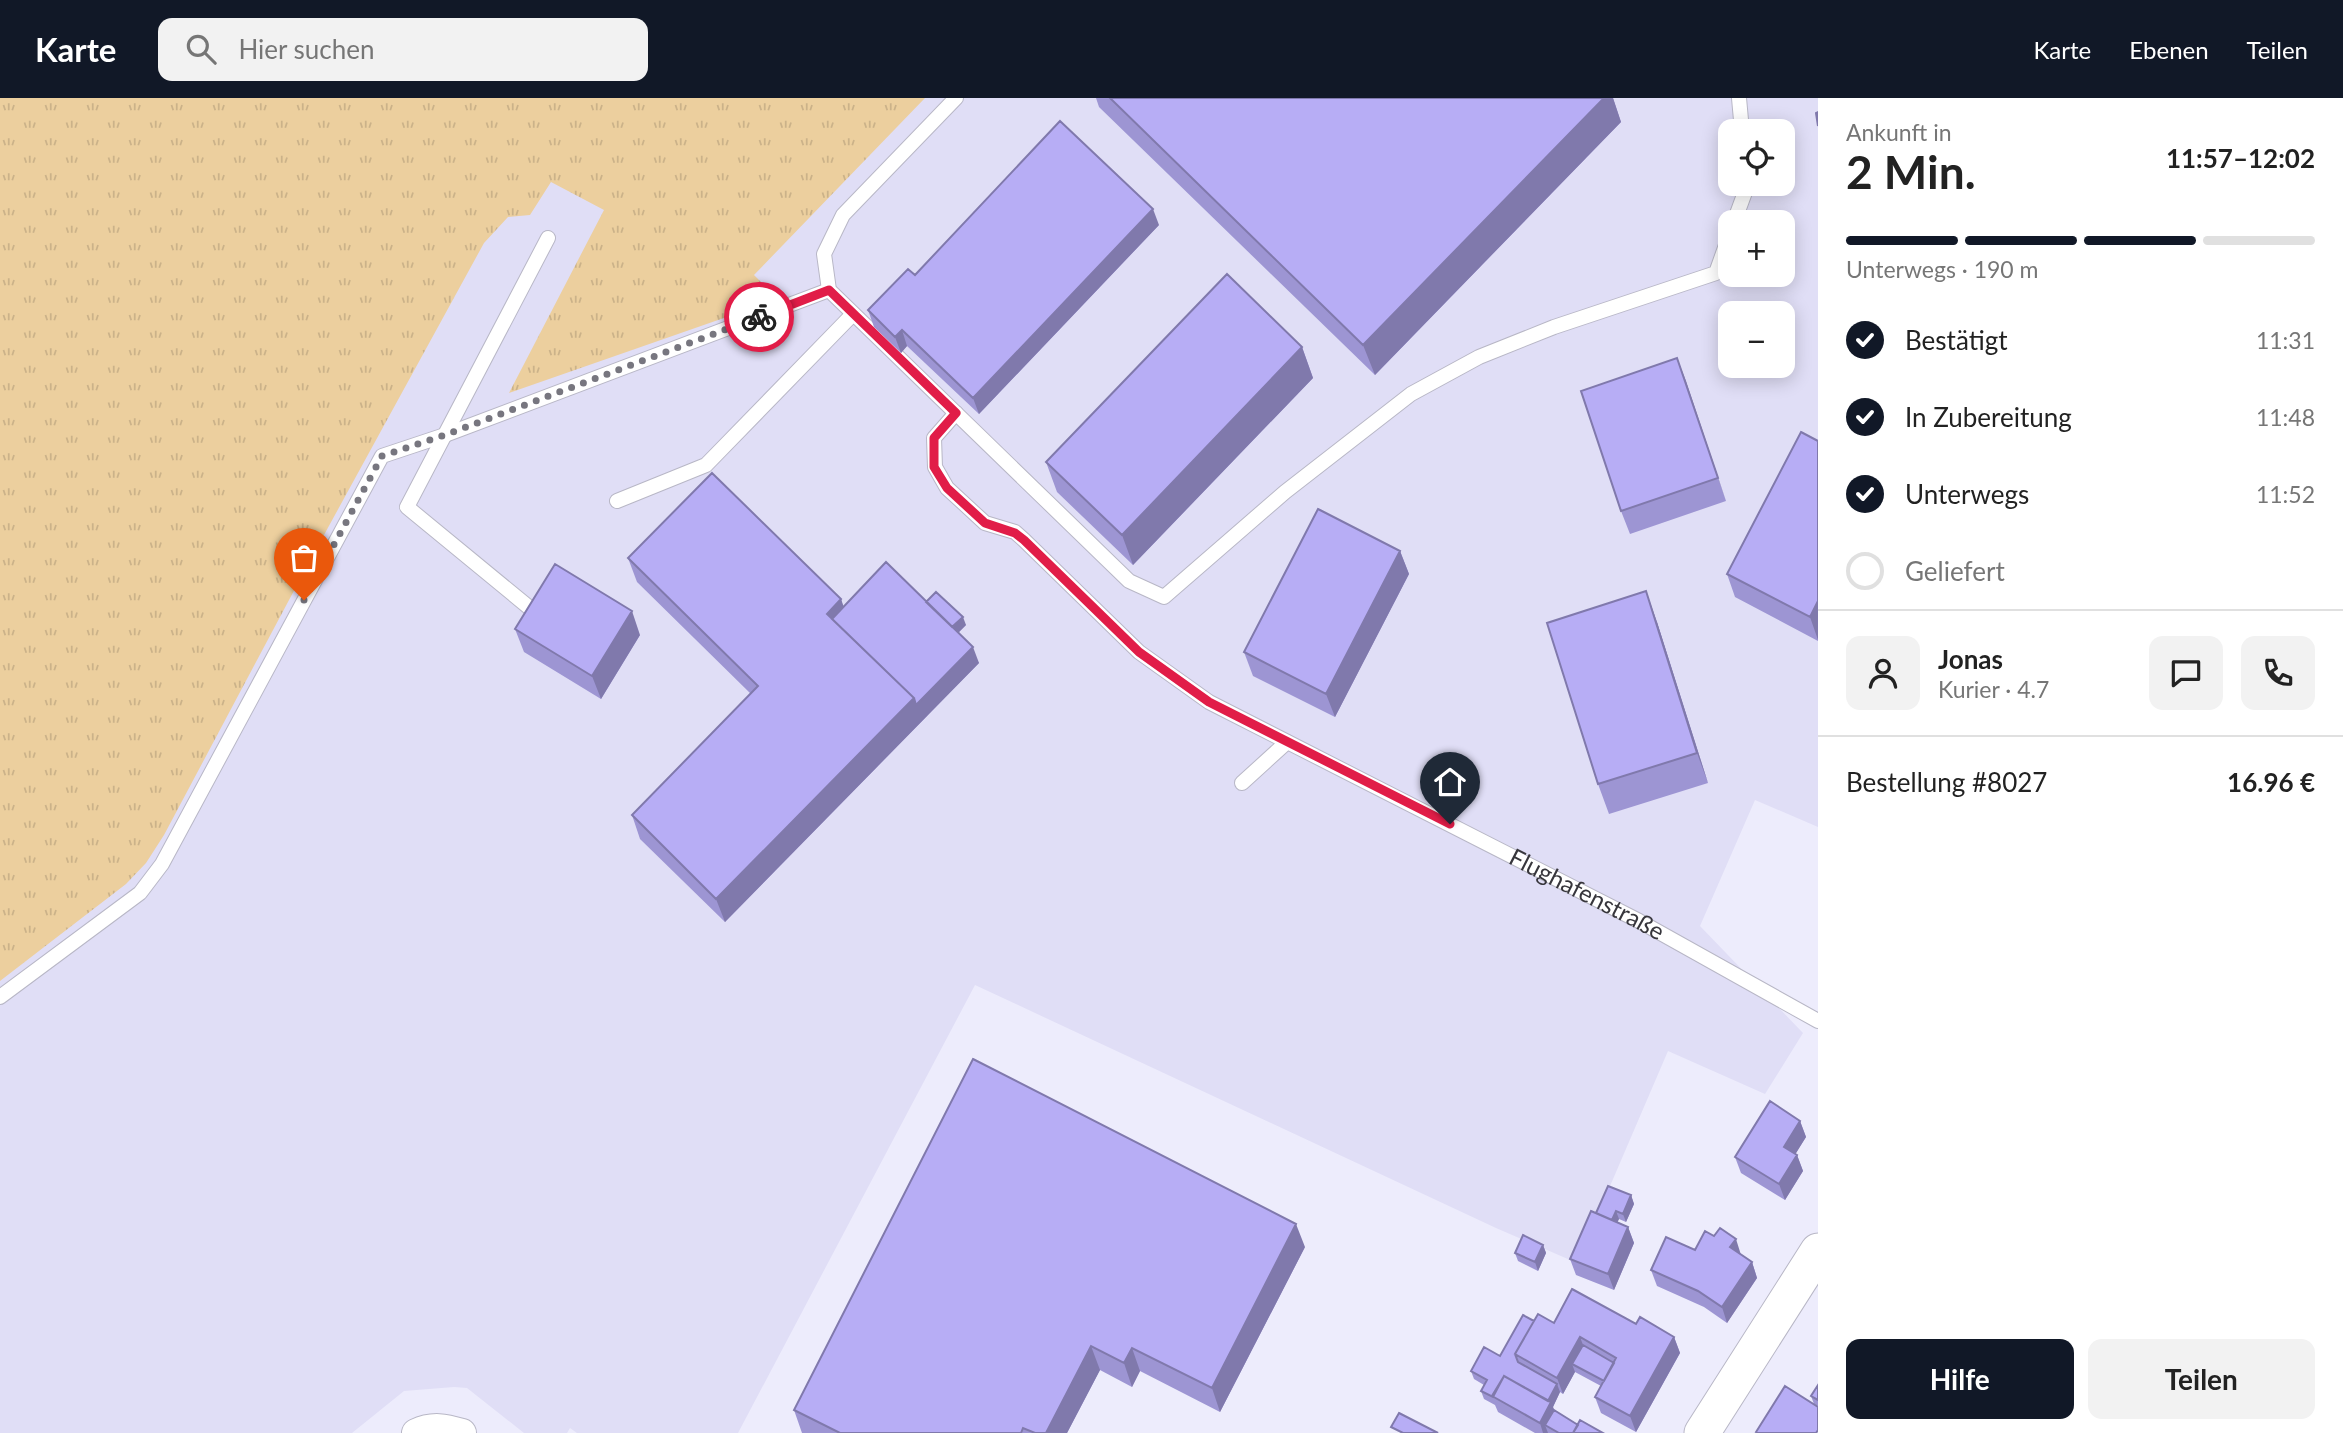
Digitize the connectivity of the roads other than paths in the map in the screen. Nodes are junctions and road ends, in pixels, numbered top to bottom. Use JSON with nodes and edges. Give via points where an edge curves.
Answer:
{"nodes":[{"id":1,"x":956,"y":98,"type":"edge"},
{"id":2,"x":1739,"y":98,"type":"edge"},
{"id":3,"x":1741,"y":119,"type":"edge"},
{"id":4,"x":548,"y":238,"type":"dead end"},
{"id":5,"x":1718,"y":267,"type":"edge"},
{"id":6,"x":829,"y":290,"type":"junction"},
{"id":7,"x":853,"y":314,"type":"junction"},
{"id":8,"x":956,"y":413,"type":"junction"},
{"id":9,"x":445,"y":435,"type":"junction"},
{"id":10,"x":617,"y":501,"type":"dead end"},
{"id":11,"x":531,"y":609,"type":"edge"},
{"id":12,"x":1287,"y":741,"type":"junction"},
{"id":13,"x":1242,"y":783,"type":"dead end"},
{"id":14,"x":0,"y":997,"type":"edge"},
{"id":15,"x":1818,"y":1021,"type":"edge"},
{"id":16,"x":1818,"y":1251,"type":"edge"},
{"id":17,"x":1702,"y":1433,"type":"edge"}],
"edges":[{"from":1,"to":6,"type":"lane","via":[[843,215],[824,254]]},
{"from":2,"to":3,"type":"lane"},
{"from":4,"to":9,"type":"lane"},
{"from":5,"to":8,"type":"lane","via":[[1716,273],[1479,357],[1411,394],[1285,492],[1164,597],[1129,581]]},
{"from":6,"to":7,"type":"lane"},
{"from":6,"to":9,"type":"lane"},
{"from":7,"to":8,"type":"lane"},
{"from":7,"to":10,"type":"lane","via":[[706,466]]},
{"from":8,"to":12,"type":"lane","name":"Flughafenstraße","via":[[934,438],[934,467],[947,488],[985,523],[1024,540],[1139,652],[1209,702]]},
{"from":9,"to":11,"type":"lane","via":[[407,507]]},
{"from":9,"to":14,"type":"lane","via":[[382,456],[162,864],[140,893]]},
{"from":12,"to":13,"type":"lane"},
{"from":12,"to":15,"type":"lane","name":"Flughafenstraße","via":[[1639,921]]},
{"from":16,"to":17,"type":"street"}]}
